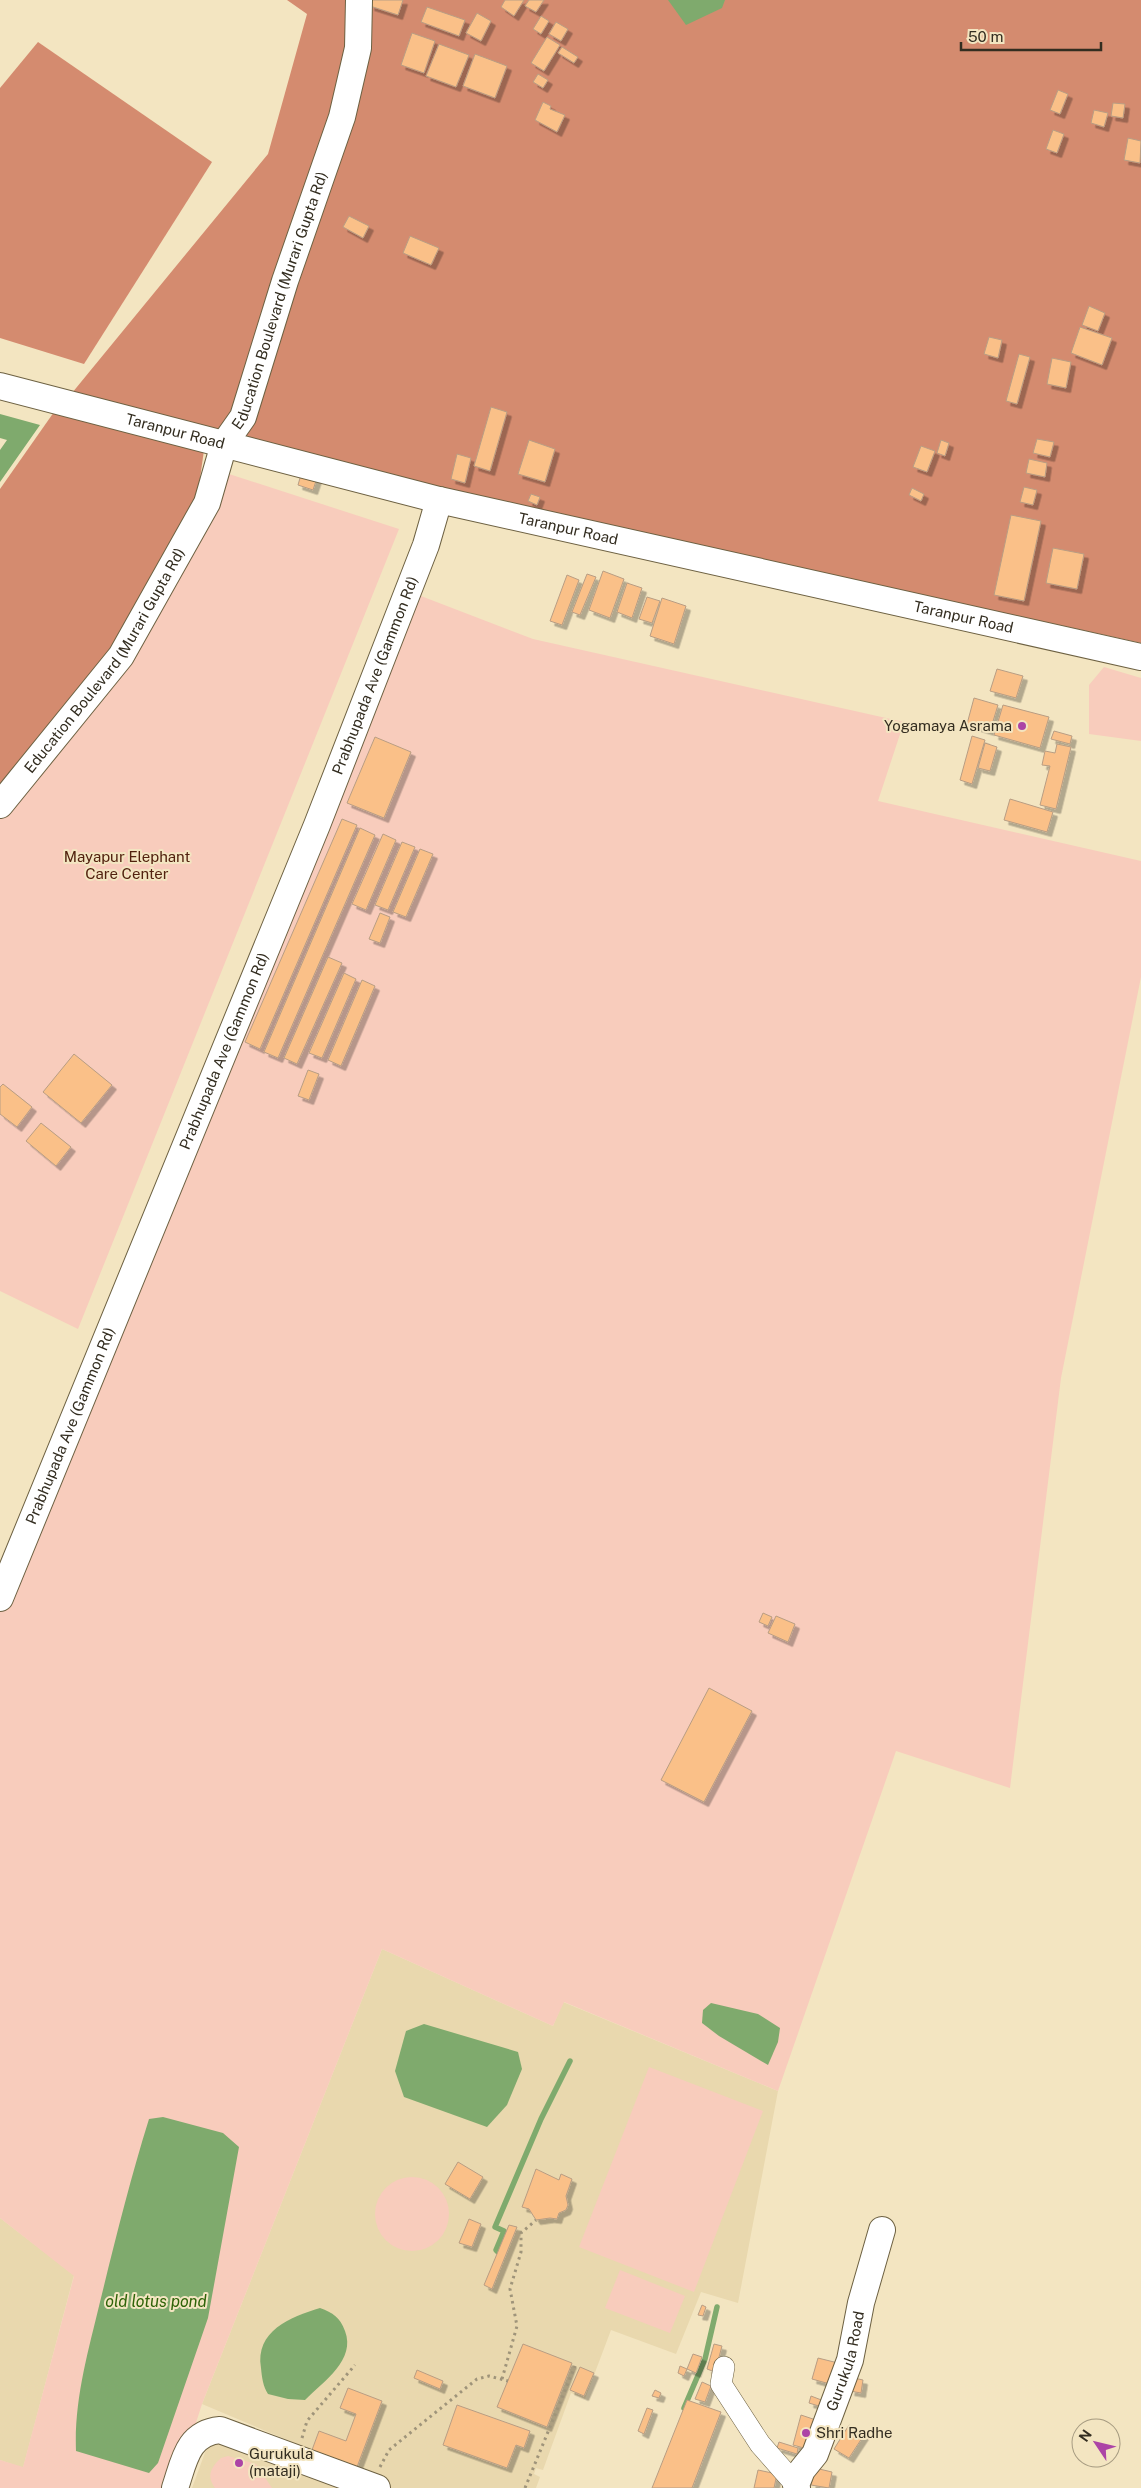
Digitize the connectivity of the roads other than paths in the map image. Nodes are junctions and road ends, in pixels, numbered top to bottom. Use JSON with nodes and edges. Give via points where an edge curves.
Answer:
{"nodes":[{"id":1,"x":359,"y":0,"type":"edge"},
{"id":2,"x":0,"y":386,"type":"edge"},
{"id":3,"x":224,"y":444,"type":"junction"},
{"id":4,"x":439,"y":500,"type":"junction"},
{"id":5,"x":1141,"y":657,"type":"edge"},
{"id":6,"x":0,"y":805,"type":"edge"},
{"id":7,"x":0,"y":1598,"type":"edge"},
{"id":8,"x":882,"y":2230,"type":"dead end"},
{"id":9,"x":724,"y":2367,"type":"dead end"},
{"id":10,"x":375,"y":2487,"type":"edge"},
{"id":11,"x":797,"y":2487,"type":"edge"},
{"id":12,"x":175,"y":2488,"type":"edge"}],
"edges":[{"from":1,"to":3,"type":"street","name":"Education Boulevard (Murari Gupta Rd)","via":[[358,48],[342,117],[285,281],[243,417]]},
{"from":2,"to":3,"type":"street","name":"Taranpur Road"},
{"from":3,"to":4,"type":"street","name":"Taranpur Road"},
{"from":3,"to":6,"type":"street","name":"Education Boulevard (Murari Gupta Rd)","via":[[207,503],[121,656]]},
{"from":4,"to":5,"type":"street","name":"Taranpur Road"},
{"from":4,"to":7,"type":"street","name":"Prabhupada Ave (Gammon Rd)","via":[[426,545],[317,824]]},
{"from":8,"to":11,"type":"street","name":"Gurukula Road","via":[[861,2304],[850,2360],[815,2454],[802,2470]]},
{"from":9,"to":11,"type":"street","via":[[721,2384],[760,2444]]},
{"from":10,"to":12,"type":"street","via":[[220,2430],[207,2431],[191,2446]]}]}
